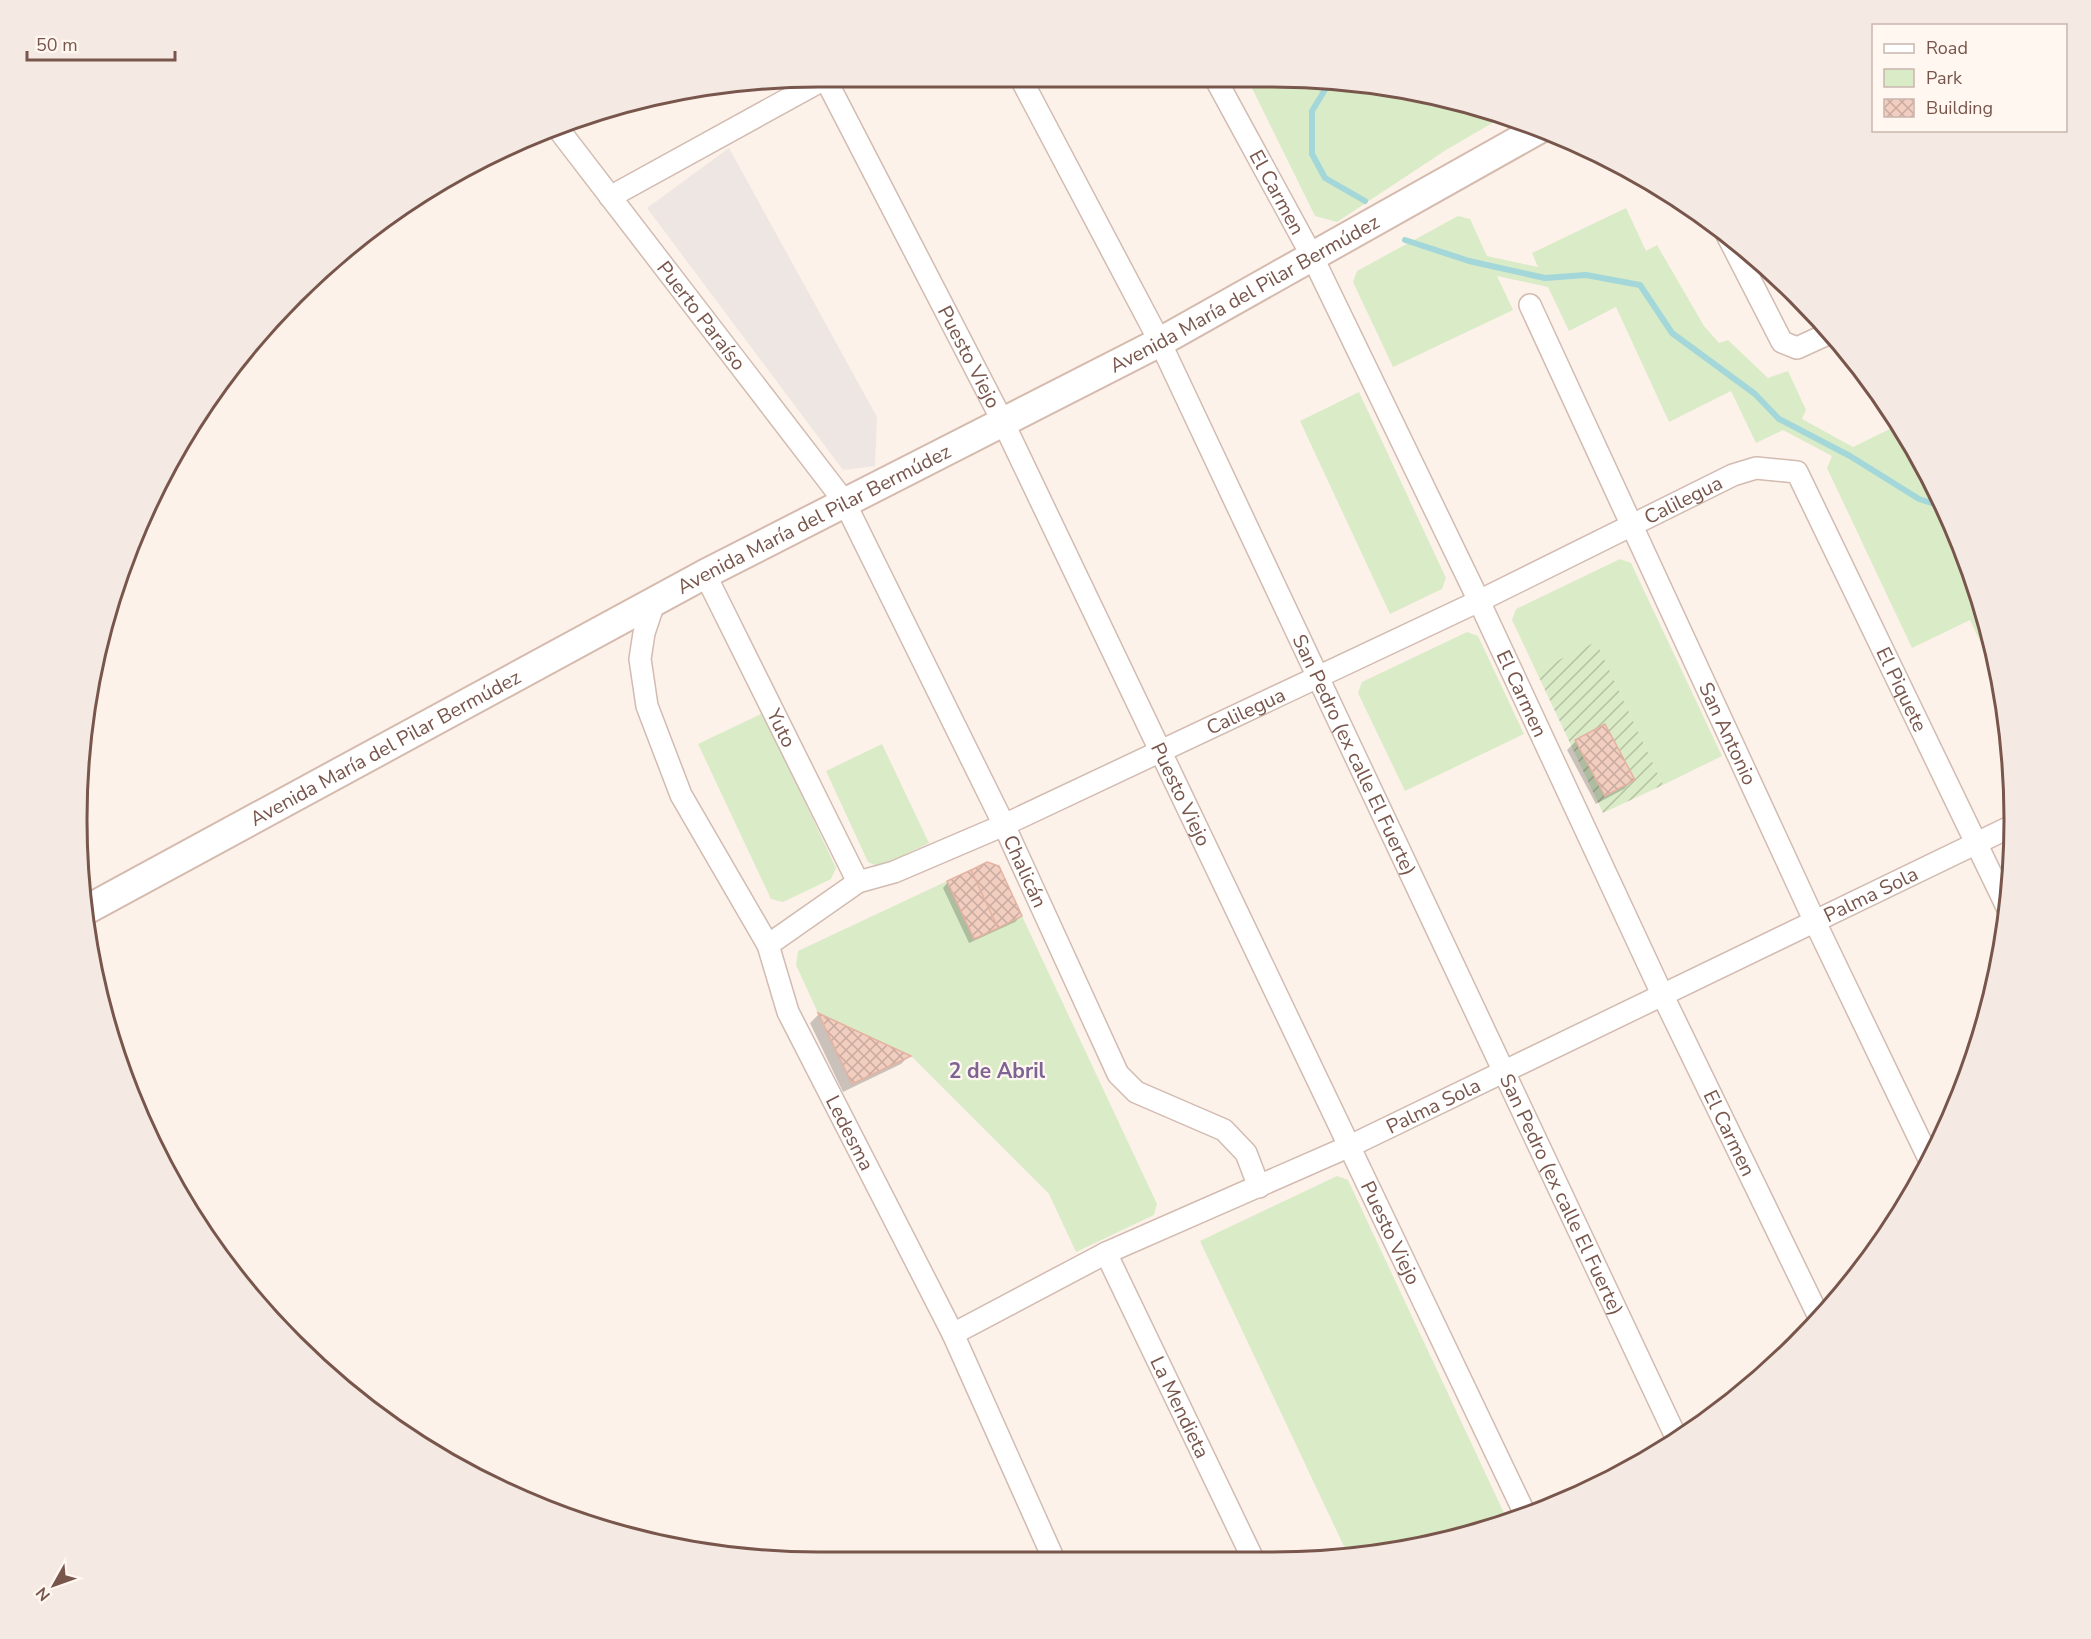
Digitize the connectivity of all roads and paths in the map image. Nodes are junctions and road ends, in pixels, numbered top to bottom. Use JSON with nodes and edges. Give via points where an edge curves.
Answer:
{"nodes":[{"id":1,"x":831,"y":87,"type":"edge"},
{"id":2,"x":1025,"y":87,"type":"edge"},
{"id":3,"x":1220,"y":87,"type":"edge"},
{"id":4,"x":807,"y":88,"type":"edge"},
{"id":5,"x":562,"y":134,"type":"edge"},
{"id":6,"x":1529,"y":134,"type":"edge"},
{"id":7,"x":610,"y":198,"type":"junction"},
{"id":8,"x":1737,"y":255,"type":"edge"},
{"id":9,"x":1313,"y":258,"type":"junction"},
{"id":10,"x":1530,"y":305,"type":"dead end"},
{"id":11,"x":1822,"y":337,"type":"edge"},
{"id":12,"x":1160,"y":342,"type":"junction"},
{"id":13,"x":1004,"y":423,"type":"junction"},
{"id":14,"x":1797,"y":472,"type":"joint"},
{"id":15,"x":844,"y":501,"type":"junction"},
{"id":16,"x":1632,"y":523,"type":"junction"},
{"id":17,"x":705,"y":574,"type":"junction"},
{"id":18,"x":1479,"y":601,"type":"junction"},
{"id":19,"x":654,"y":603,"type":"junction"},
{"id":20,"x":1318,"y":677,"type":"junction"},
{"id":21,"x":1161,"y":750,"type":"junction"},
{"id":22,"x":1004,"y":825,"type":"junction"},
{"id":23,"x":2004,"y":830,"type":"edge"},
{"id":24,"x":1977,"y":844,"type":"junction"},
{"id":25,"x":858,"y":882,"type":"junction"},
{"id":26,"x":2000,"y":892,"type":"edge"},
{"id":27,"x":92,"y":907,"type":"edge"},
{"id":28,"x":1815,"y":922,"type":"junction"},
{"id":29,"x":768,"y":945,"type":"junction"},
{"id":30,"x":1662,"y":994,"type":"junction"},
{"id":31,"x":1502,"y":1071,"type":"junction"},
{"id":32,"x":1350,"y":1146,"type":"junction"},
{"id":33,"x":1925,"y":1150,"type":"edge"},
{"id":34,"x":1259,"y":1187,"type":"junction"},
{"id":35,"x":1106,"y":1253,"type":"junction"},
{"id":36,"x":1815,"y":1309,"type":"edge"},
{"id":37,"x":953,"y":1334,"type":"junction"},
{"id":38,"x":1674,"y":1432,"type":"edge"},
{"id":39,"x":1522,"y":1507,"type":"edge"},
{"id":40,"x":1051,"y":1552,"type":"edge"},
{"id":41,"x":1250,"y":1552,"type":"edge"}],
"edges":[{"from":1,"to":13,"type":"street","name":"Puesto Viejo"},
{"from":2,"to":12,"type":"street","name":"San Pedro (ex calle El Fuerte)"},
{"from":3,"to":9,"type":"street","name":"El Carmen"},
{"from":4,"to":7,"type":"street"},
{"from":5,"to":7,"type":"street","name":"Puerto Paraíso"},
{"from":6,"to":9,"type":"street","name":"Avenida María del Pilar Bermúdez"},
{"from":7,"to":15,"type":"street","name":"Puerto Paraíso"},
{"from":8,"to":11,"type":"street","via":[[1782,342],[1797,348]]},
{"from":9,"to":12,"type":"street","name":"Avenida María del Pilar Bermúdez"},
{"from":9,"to":18,"type":"street","name":"El Carmen"},
{"from":10,"to":16,"type":"street","name":"San Antonio"},
{"from":12,"to":13,"type":"street","name":"Avenida María del Pilar Bermúdez"},
{"from":12,"to":20,"type":"street","name":"San Pedro (ex calle El Fuerte)"},
{"from":13,"to":15,"type":"street","name":"Avenida María del Pilar Bermúdez"},
{"from":13,"to":21,"type":"street","name":"Puesto Viejo"},
{"from":14,"to":16,"type":"street","name":"Calilegua","via":[[1755,468]]},
{"from":14,"to":24,"type":"street","name":"El Piquete"},
{"from":15,"to":17,"type":"street","name":"Avenida María del Pilar Bermúdez"},
{"from":15,"to":22,"type":"street","name":"Chalicán"},
{"from":16,"to":18,"type":"street","name":"Calilegua"},
{"from":16,"to":28,"type":"street","name":"San Antonio"},
{"from":17,"to":19,"type":"street","name":"Avenida María del Pilar Bermúdez"},
{"from":17,"to":25,"type":"street","name":"Yuto"},
{"from":18,"to":20,"type":"street","name":"Calilegua"},
{"from":18,"to":30,"type":"street","name":"El Carmen"},
{"from":19,"to":27,"type":"street","name":"Avenida María del Pilar Bermúdez"},
{"from":19,"to":29,"type":"street","name":"Ledesma","via":[[640,659],[646,706],[681,795]]},
{"from":20,"to":21,"type":"street","name":"Calilegua"},
{"from":20,"to":31,"type":"street","name":"San Pedro (ex calle El Fuerte)"},
{"from":21,"to":22,"type":"street","name":"Calilegua"},
{"from":21,"to":32,"type":"street","name":"Puesto Viejo"},
{"from":22,"to":25,"type":"street","name":"Calilegua","via":[[894,872]]},
{"from":22,"to":34,"type":"street","name":"Chalicán","via":[[1118,1074],[1136,1092],[1224,1130],[1246,1153]]},
{"from":23,"to":24,"type":"street","name":"Palma Sola"},
{"from":24,"to":26,"type":"street","name":"El Piquete"},
{"from":24,"to":28,"type":"street","name":"Palma Sola"},
{"from":25,"to":29,"type":"street","name":"Calilegua"},
{"from":28,"to":30,"type":"street","name":"Palma Sola"},
{"from":28,"to":33,"type":"street","name":"San Antonio"},
{"from":29,"to":37,"type":"street","name":"Ledesma","via":[[788,1012]]},
{"from":30,"to":31,"type":"street","name":"Palma Sola"},
{"from":30,"to":36,"type":"street","name":"El Carmen"},
{"from":31,"to":32,"type":"street","name":"Palma Sola"},
{"from":31,"to":38,"type":"street","name":"San Pedro (ex calle El Fuerte)"},
{"from":32,"to":34,"type":"street","name":"Palma Sola"},
{"from":32,"to":39,"type":"street","name":"Puesto Viejo"},
{"from":34,"to":35,"type":"street","name":"Palma Sola"},
{"from":35,"to":37,"type":"street","name":"Palma Sola"},
{"from":35,"to":41,"type":"street","name":"La Mendieta"},
{"from":37,"to":40,"type":"street","name":"Ledesma"}]}
